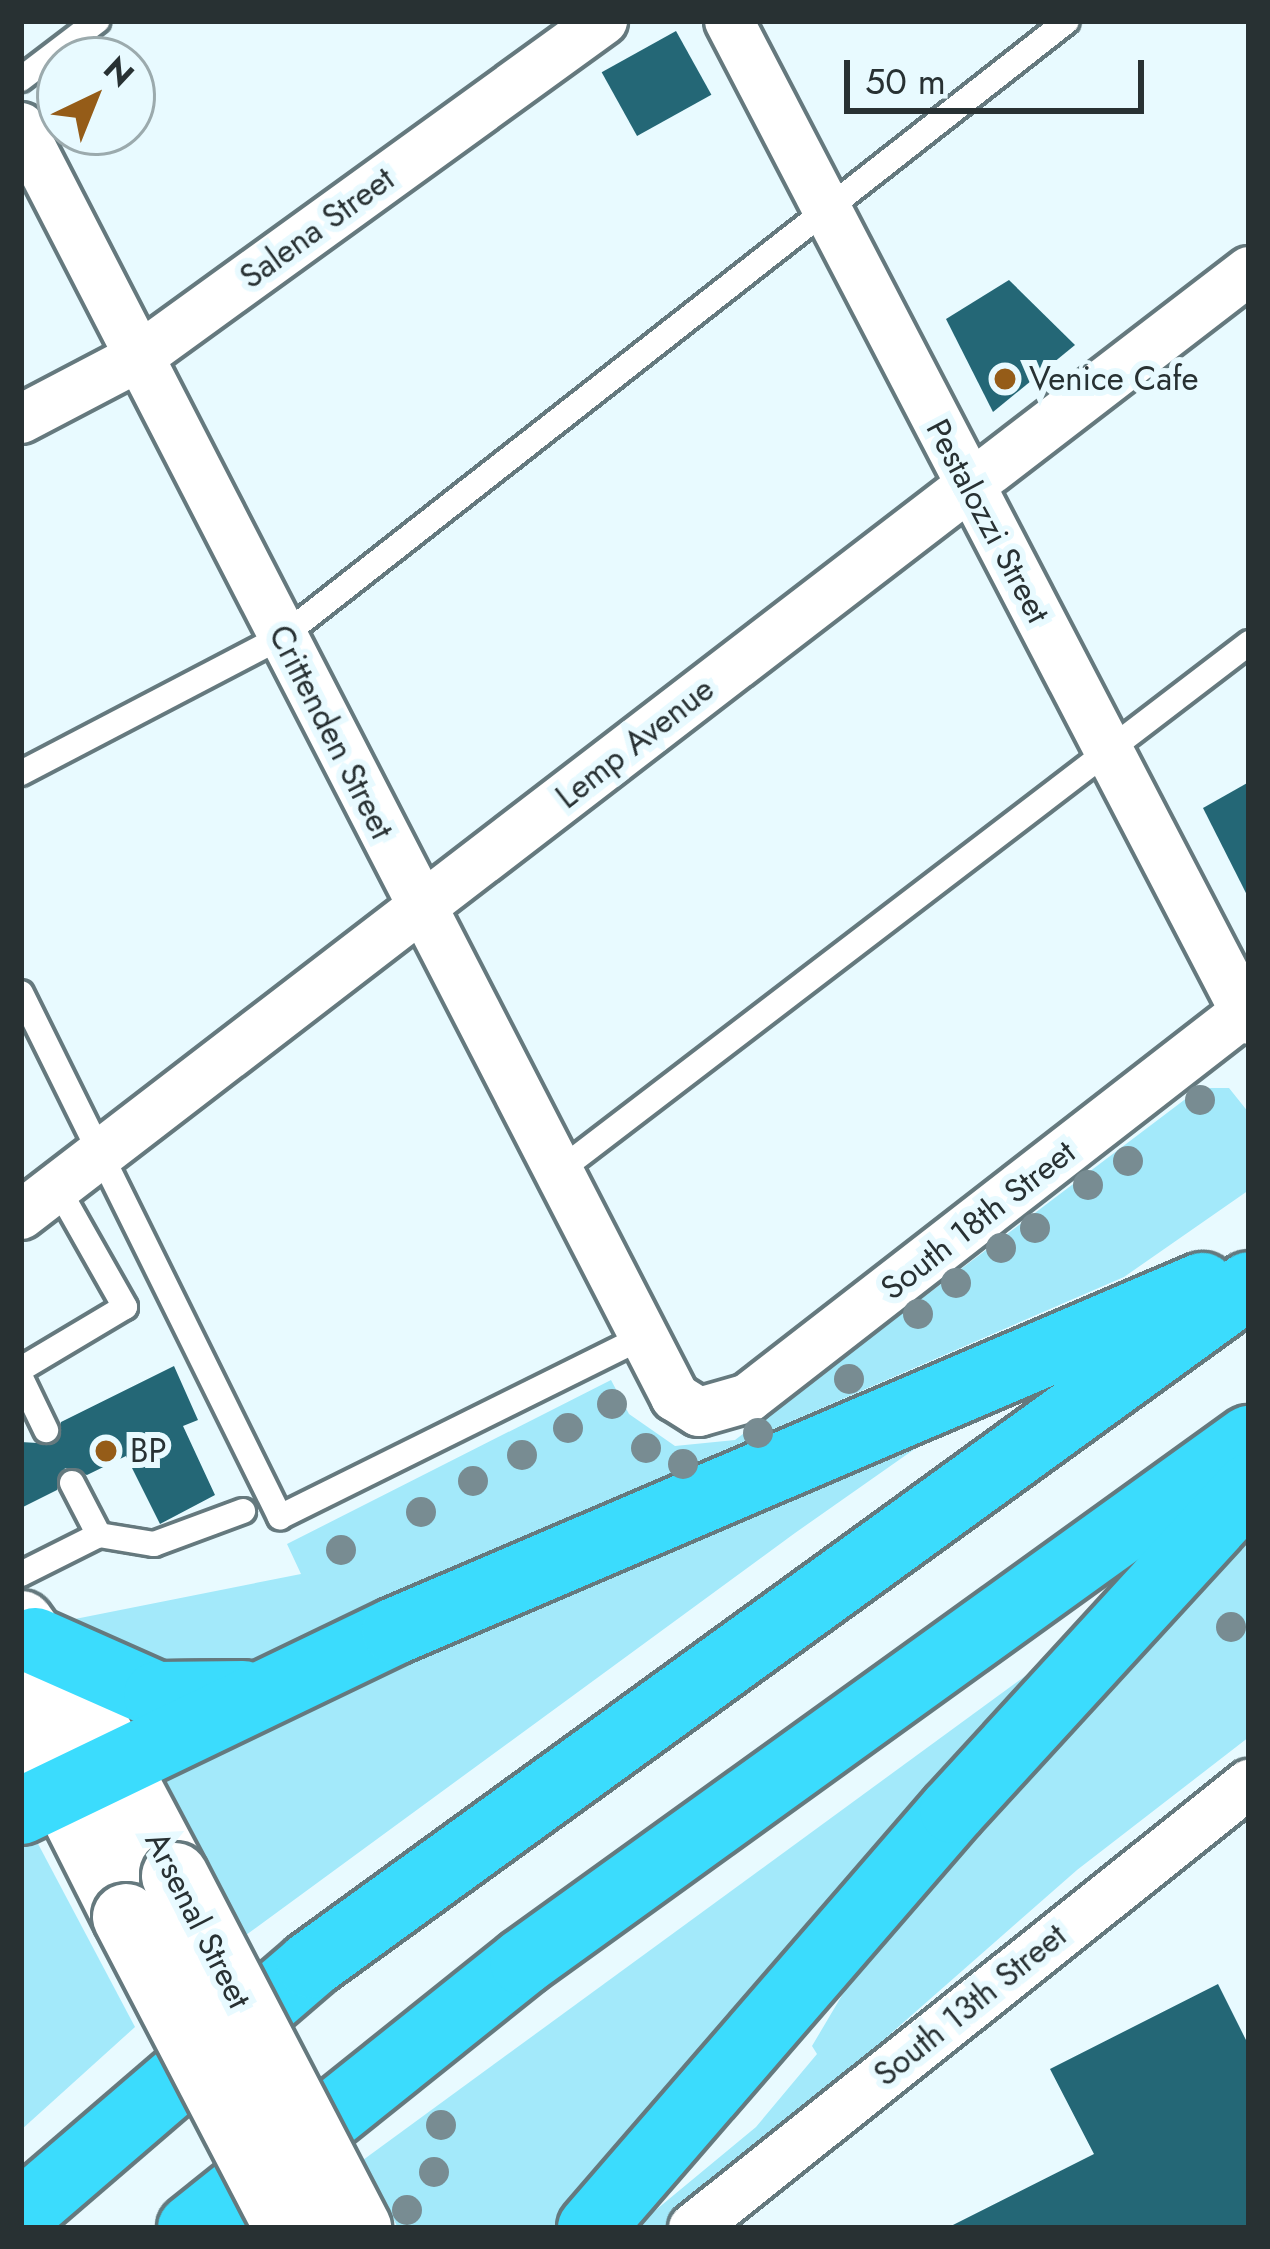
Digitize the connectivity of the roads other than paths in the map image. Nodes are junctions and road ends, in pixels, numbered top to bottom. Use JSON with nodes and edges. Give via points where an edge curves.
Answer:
{"nodes":[{"id":1,"x":97,"y":21,"type":"edge"},
{"id":2,"x":603,"y":21,"type":"edge"},
{"id":3,"x":729,"y":21,"type":"edge"},
{"id":4,"x":1067,"y":21,"type":"edge"},
{"id":5,"x":21,"y":79,"type":"edge"},
{"id":6,"x":21,"y":127,"type":"edge"},
{"id":7,"x":826,"y":209,"type":"junction"},
{"id":8,"x":1249,"y":271,"type":"edge"},
{"id":9,"x":139,"y":356,"type":"junction"},
{"id":10,"x":21,"y":418,"type":"edge"},
{"id":11,"x":969,"y":487,"type":"junction"},
{"id":12,"x":283,"y":636,"type":"junction"},
{"id":13,"x":1249,"y":643,"type":"edge"},
{"id":14,"x":1109,"y":751,"type":"junction"},
{"id":15,"x":21,"y":773,"type":"edge"},
{"id":16,"x":420,"y":909,"type":"junction"},
{"id":17,"x":21,"y":993,"type":"edge"},
{"id":18,"x":1248,"y":1014,"type":"edge"},
{"id":19,"x":98,"y":1158,"type":"junction"},
{"id":20,"x":559,"y":1172,"type":"junction"},
{"id":21,"x":39,"y":1201,"type":"edge"},
{"id":22,"x":1249,"y":1266,"type":"edge"},
{"id":23,"x":1249,"y":1285,"type":"edge"},
{"id":24,"x":644,"y":1336,"type":"junction"},
{"id":25,"x":21,"y":1369,"type":"edge"},
{"id":26,"x":21,"y":1378,"type":"edge"},
{"id":27,"x":699,"y":1412,"type":"joint"},
{"id":28,"x":46,"y":1430,"type":"dead end"},
{"id":29,"x":1249,"y":1439,"type":"edge"},
{"id":30,"x":71,"y":1483,"type":"dead end"},
{"id":31,"x":1249,"y":1487,"type":"edge"},
{"id":32,"x":243,"y":1511,"type":"dead end"},
{"id":33,"x":99,"y":1535,"type":"junction"},
{"id":34,"x":21,"y":1574,"type":"edge"},
{"id":35,"x":26,"y":1643,"type":"edge"},
{"id":36,"x":259,"y":1692,"type":"junction"},
{"id":37,"x":1249,"y":1784,"type":"edge"},
{"id":38,"x":66,"y":1788,"type":"edge"},
{"id":39,"x":151,"y":1896,"type":"junction"},
{"id":40,"x":21,"y":2214,"type":"edge"},
{"id":41,"x":191,"y":2228,"type":"edge"},
{"id":42,"x":288,"y":2228,"type":"edge"},
{"id":43,"x":358,"y":2228,"type":"edge"},
{"id":44,"x":590,"y":2228,"type":"edge"},
{"id":45,"x":693,"y":2228,"type":"edge"}],
"edges":[{"from":1,"to":5,"type":"lane"},
{"from":2,"to":9,"type":"street","name":"Salena Street"},
{"from":3,"to":7,"type":"street","name":"Pestalozzi Street"},
{"from":4,"to":7,"type":"lane"},
{"from":6,"to":9,"type":"street","name":"Crittenden Street"},
{"from":7,"to":11,"type":"street","name":"Pestalozzi Street"},
{"from":7,"to":12,"type":"lane"},
{"from":8,"to":11,"type":"street","name":"Lemp Avenue"},
{"from":9,"to":10,"type":"street","name":"Salena Street"},
{"from":9,"to":12,"type":"street","name":"Crittenden Street"},
{"from":11,"to":14,"type":"street","name":"Pestalozzi Street"},
{"from":11,"to":16,"type":"street","name":"Lemp Avenue"},
{"from":12,"to":15,"type":"lane"},
{"from":12,"to":16,"type":"street","name":"Crittenden Street"},
{"from":13,"to":14,"type":"lane"},
{"from":14,"to":18,"type":"street","name":"Pestalozzi Street"},
{"from":14,"to":20,"type":"lane"},
{"from":16,"to":19,"type":"street","name":"Lemp Avenue"},
{"from":16,"to":20,"type":"street","name":"Crittenden Street"},
{"from":17,"to":19,"type":"lane"},
{"from":18,"to":27,"type":"street","name":"South 18th Street","via":[[748,1398]]},
{"from":19,"to":21,"type":"street","name":"Lemp Avenue"},
{"from":19,"to":24,"type":"lane","via":[[280,1517]]},
{"from":20,"to":24,"type":"street","name":"Crittenden Street"},
{"from":21,"to":25,"type":"lane","via":[[125,1307]]},
{"from":22,"to":36,"type":"highway"},
{"from":23,"to":40,"type":"highway","via":[[329,1951]]},
{"from":24,"to":27,"type":"street","name":"Crittenden Street","via":[[675,1397]]},
{"from":26,"to":28,"type":"lane"},
{"from":29,"to":41,"type":"highway","via":[[524,1962]]},
{"from":30,"to":33,"type":"lane"},
{"from":31,"to":44,"type":"highway","via":[[952,1810]]},
{"from":32,"to":33,"type":"lane","via":[[154,1544]]},
{"from":33,"to":34,"type":"lane"},
{"from":35,"to":36,"type":"highway","via":[[157,1695]]},
{"from":35,"to":38,"type":"main road","name":"Arsenal Street"},
{"from":36,"to":38,"type":"highway"},
{"from":37,"to":45,"type":"street","name":"South 13th Street"},
{"from":38,"to":39,"type":"main road","name":"Arsenal Street"},
{"from":39,"to":42,"type":"main road","name":"Arsenal Street","bridge":true},
{"from":39,"to":43,"type":"main road","name":"Arsenal Street","bridge":true}]}
